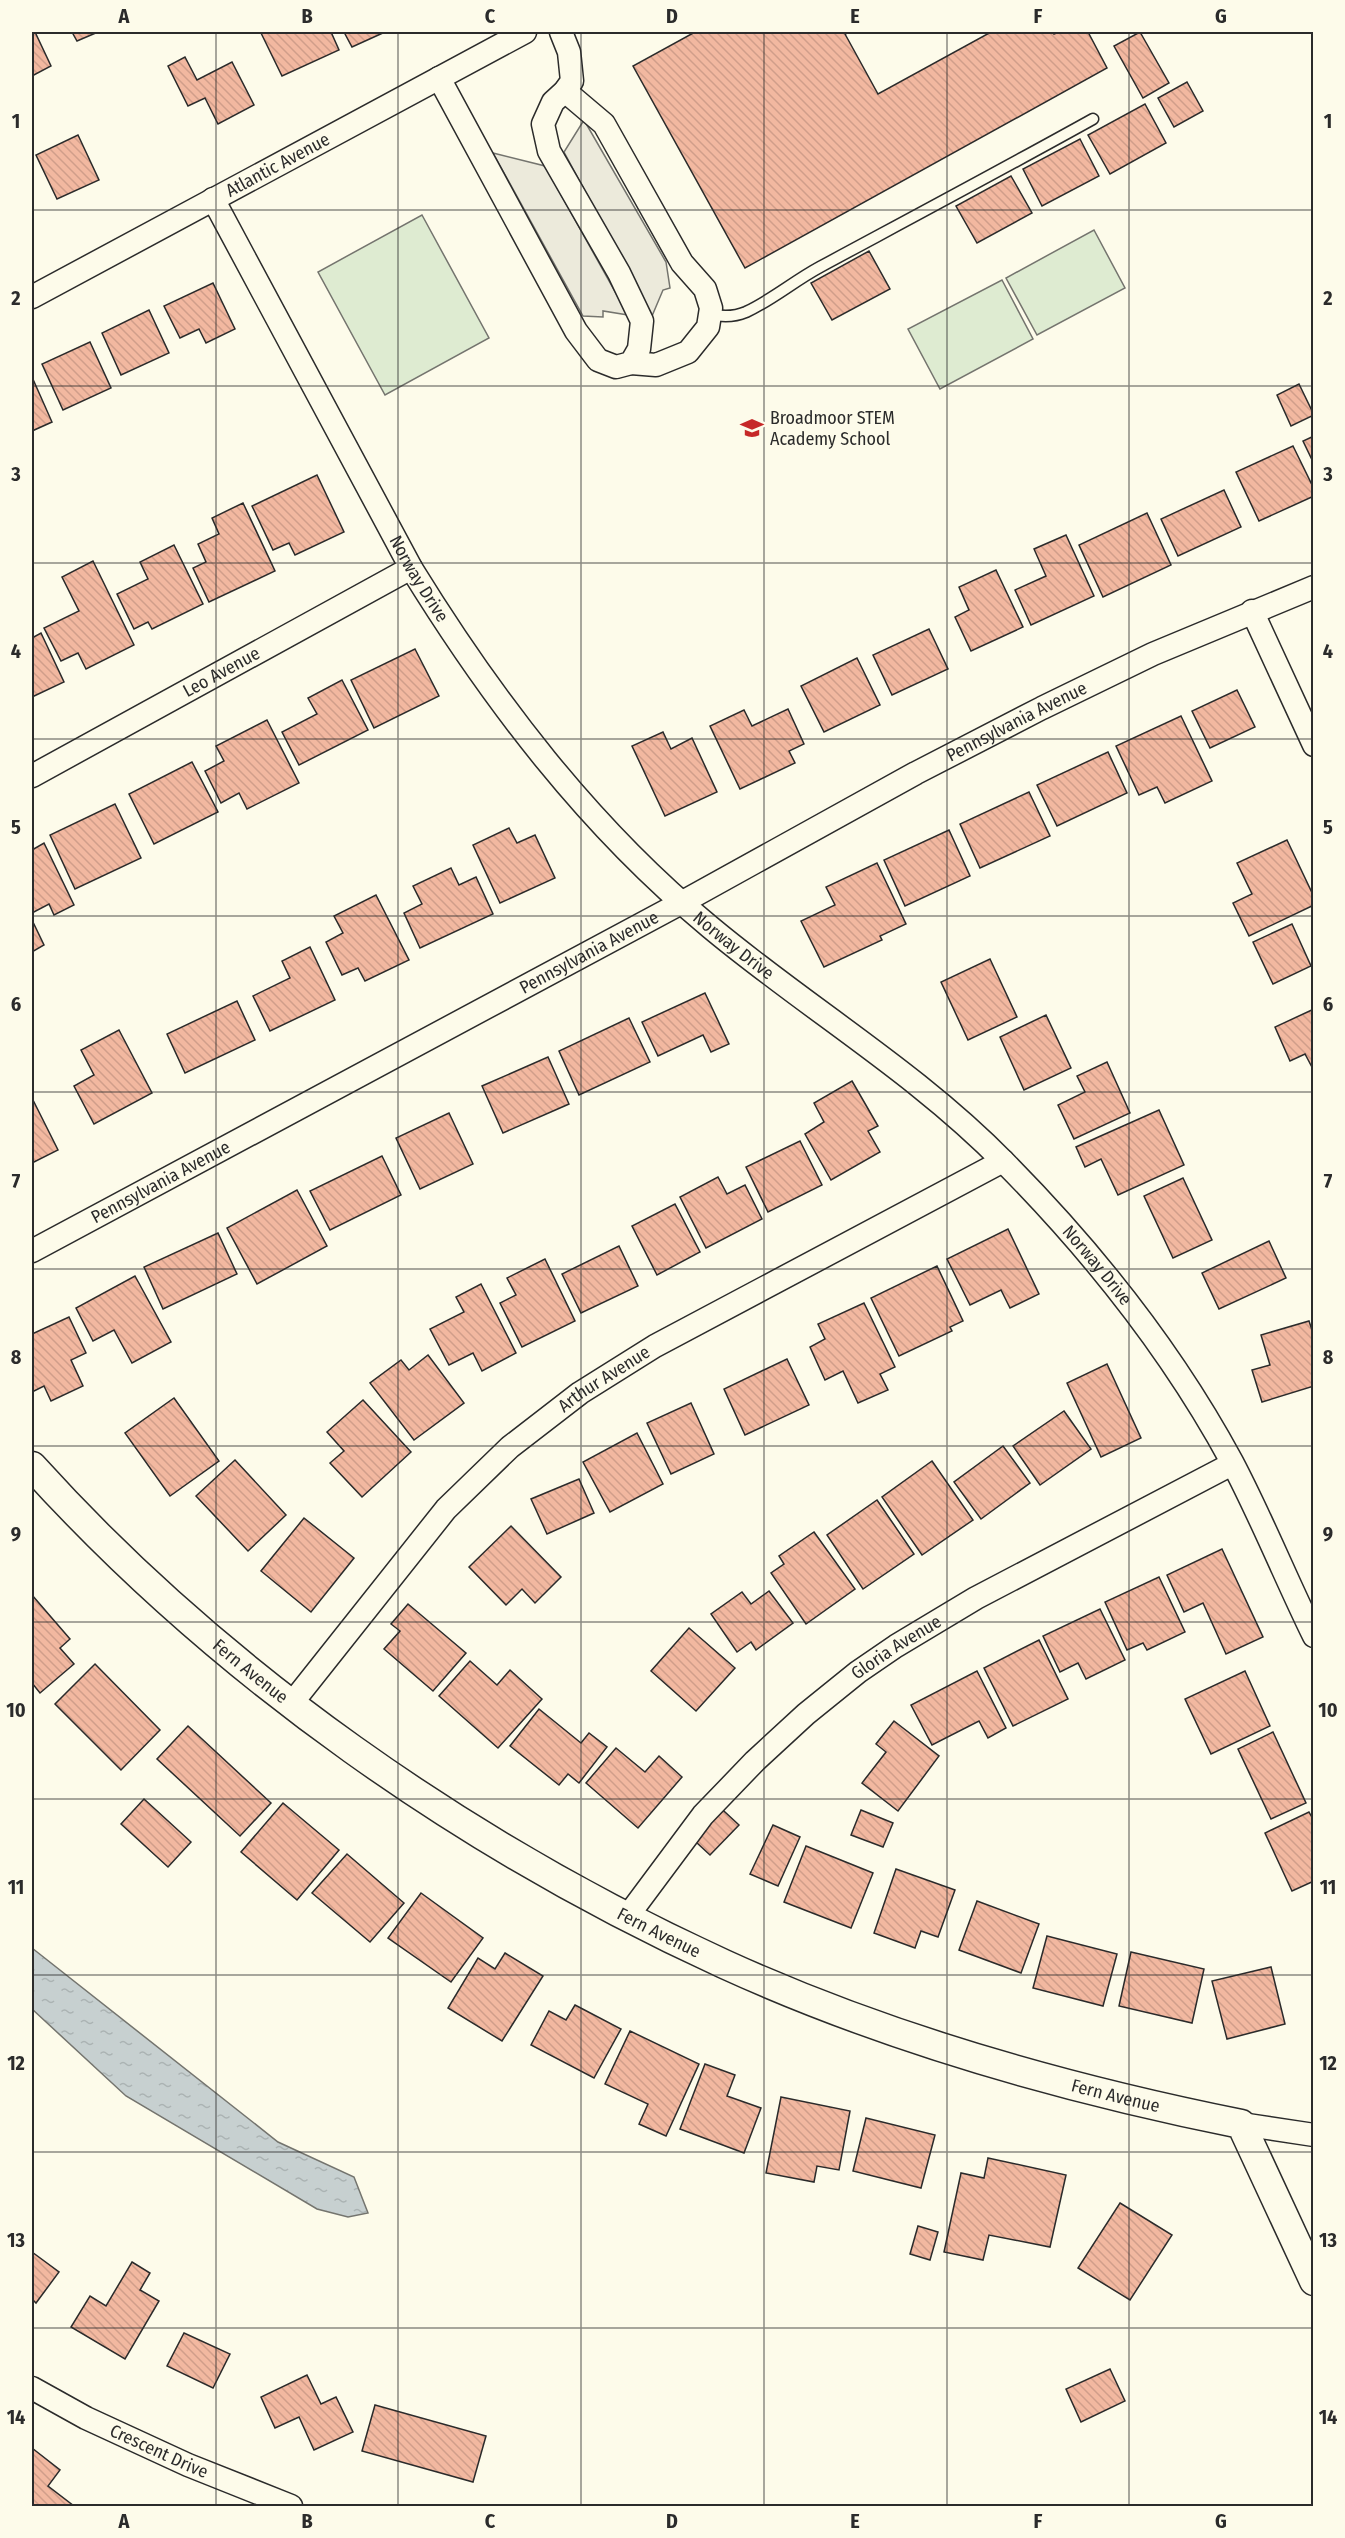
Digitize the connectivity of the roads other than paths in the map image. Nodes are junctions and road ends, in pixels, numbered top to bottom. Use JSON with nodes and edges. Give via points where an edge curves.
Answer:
{"nodes":[{"id":1,"x":525,"y":32,"type":"edge"},
{"id":2,"x":561,"y":32,"type":"edge"},
{"id":3,"x":439,"y":78,"type":"junction"},
{"id":4,"x":565,"y":91,"type":"junction"},
{"id":5,"x":1094,"y":119,"type":"dead end"},
{"id":6,"x":213,"y":199,"type":"junction"},
{"id":7,"x":32,"y":297,"type":"edge"},
{"id":8,"x":710,"y":314,"type":"junction"},
{"id":9,"x":631,"y":363,"type":"junction"},
{"id":10,"x":411,"y":567,"type":"junction"},
{"id":11,"x":1314,"y":587,"type":"edge"},
{"id":12,"x":1252,"y":611,"type":"junction"},
{"id":13,"x":1314,"y":745,"type":"edge"},
{"id":14,"x":32,"y":776,"type":"edge"},
{"id":15,"x":681,"y":903,"type":"junction"},
{"id":16,"x":1003,"y":1161,"type":"junction"},
{"id":17,"x":32,"y":1251,"type":"edge"},
{"id":18,"x":1232,"y":1464,"type":"junction"},
{"id":19,"x":32,"y":1466,"type":"edge"},
{"id":20,"x":1314,"y":1636,"type":"edge"},
{"id":21,"x":292,"y":1703,"type":"junction"},
{"id":22,"x":627,"y":1917,"type":"junction"},
{"id":23,"x":1241,"y":2124,"type":"junction"},
{"id":24,"x":1314,"y":2134,"type":"edge"},
{"id":25,"x":1314,"y":2281,"type":"edge"},
{"id":26,"x":32,"y":2388,"type":"edge"},
{"id":27,"x":291,"y":2506,"type":"edge"}],
"edges":[{"from":1,"to":3,"type":"street","name":"Atlantic Avenue"},
{"from":2,"to":4,"type":"street","via":[[569,52],[572,81]]},
{"from":3,"to":6,"type":"street","name":"Atlantic Avenue"},
{"from":3,"to":9,"type":"street","via":[[576,331],[598,360],[616,367]]},
{"from":4,"to":8,"type":"street","via":[[604,124],[682,263],[705,290]]},
{"from":4,"to":9,"type":"street","via":[[553,102],[543,124],[549,151],[642,321],[639,349]]},
{"from":5,"to":8,"type":"lane","via":[[818,268],[768,301],[743,313],[725,317]]},
{"from":6,"to":7,"type":"street","name":"Atlantic Avenue"},
{"from":6,"to":10,"type":"street","name":"Norway Drive"},
{"from":8,"to":9,"type":"street","via":[[708,327],[688,352],[656,365]]},
{"from":10,"to":14,"type":"street","name":"Leo Avenue"},
{"from":10,"to":15,"type":"street","name":"Norway Drive","via":[[511,717],[627,853]]},
{"from":11,"to":12,"type":"street","name":"Pennsylvania Avenue"},
{"from":12,"to":13,"type":"street"},
{"from":12,"to":15,"type":"street","name":"Pennsylvania Avenue","via":[[1042,708]]},
{"from":15,"to":16,"type":"street","name":"Norway Drive","via":[[930,1094]]},
{"from":15,"to":17,"type":"street","name":"Pennsylvania Avenue"},
{"from":16,"to":18,"type":"street","name":"Norway Drive","via":[[1073,1234],[1139,1316]]},
{"from":16,"to":21,"type":"street","name":"Arthur Avenue","via":[[655,1346],[580,1393],[510,1447],[446,1509]]},
{"from":18,"to":20,"type":"street","name":"Norway Drive"},
{"from":18,"to":22,"type":"street","name":"Gloria Avenue","via":[[976,1598],[858,1672],[797,1722],[702,1815]]},
{"from":19,"to":21,"type":"street","name":"Fern Avenue","via":[[121,1559]]},
{"from":21,"to":22,"type":"street","name":"Fern Avenue","via":[[394,1778],[494,1842]]},
{"from":22,"to":23,"type":"street","name":"Fern Avenue","via":[[726,1965],[847,2014],[1012,2069],[1141,2104]]},
{"from":23,"to":24,"type":"street"},
{"from":23,"to":25,"type":"street"},
{"from":26,"to":27,"type":"street","name":"Crescent Drive","via":[[86,2418],[188,2465]]}]}
